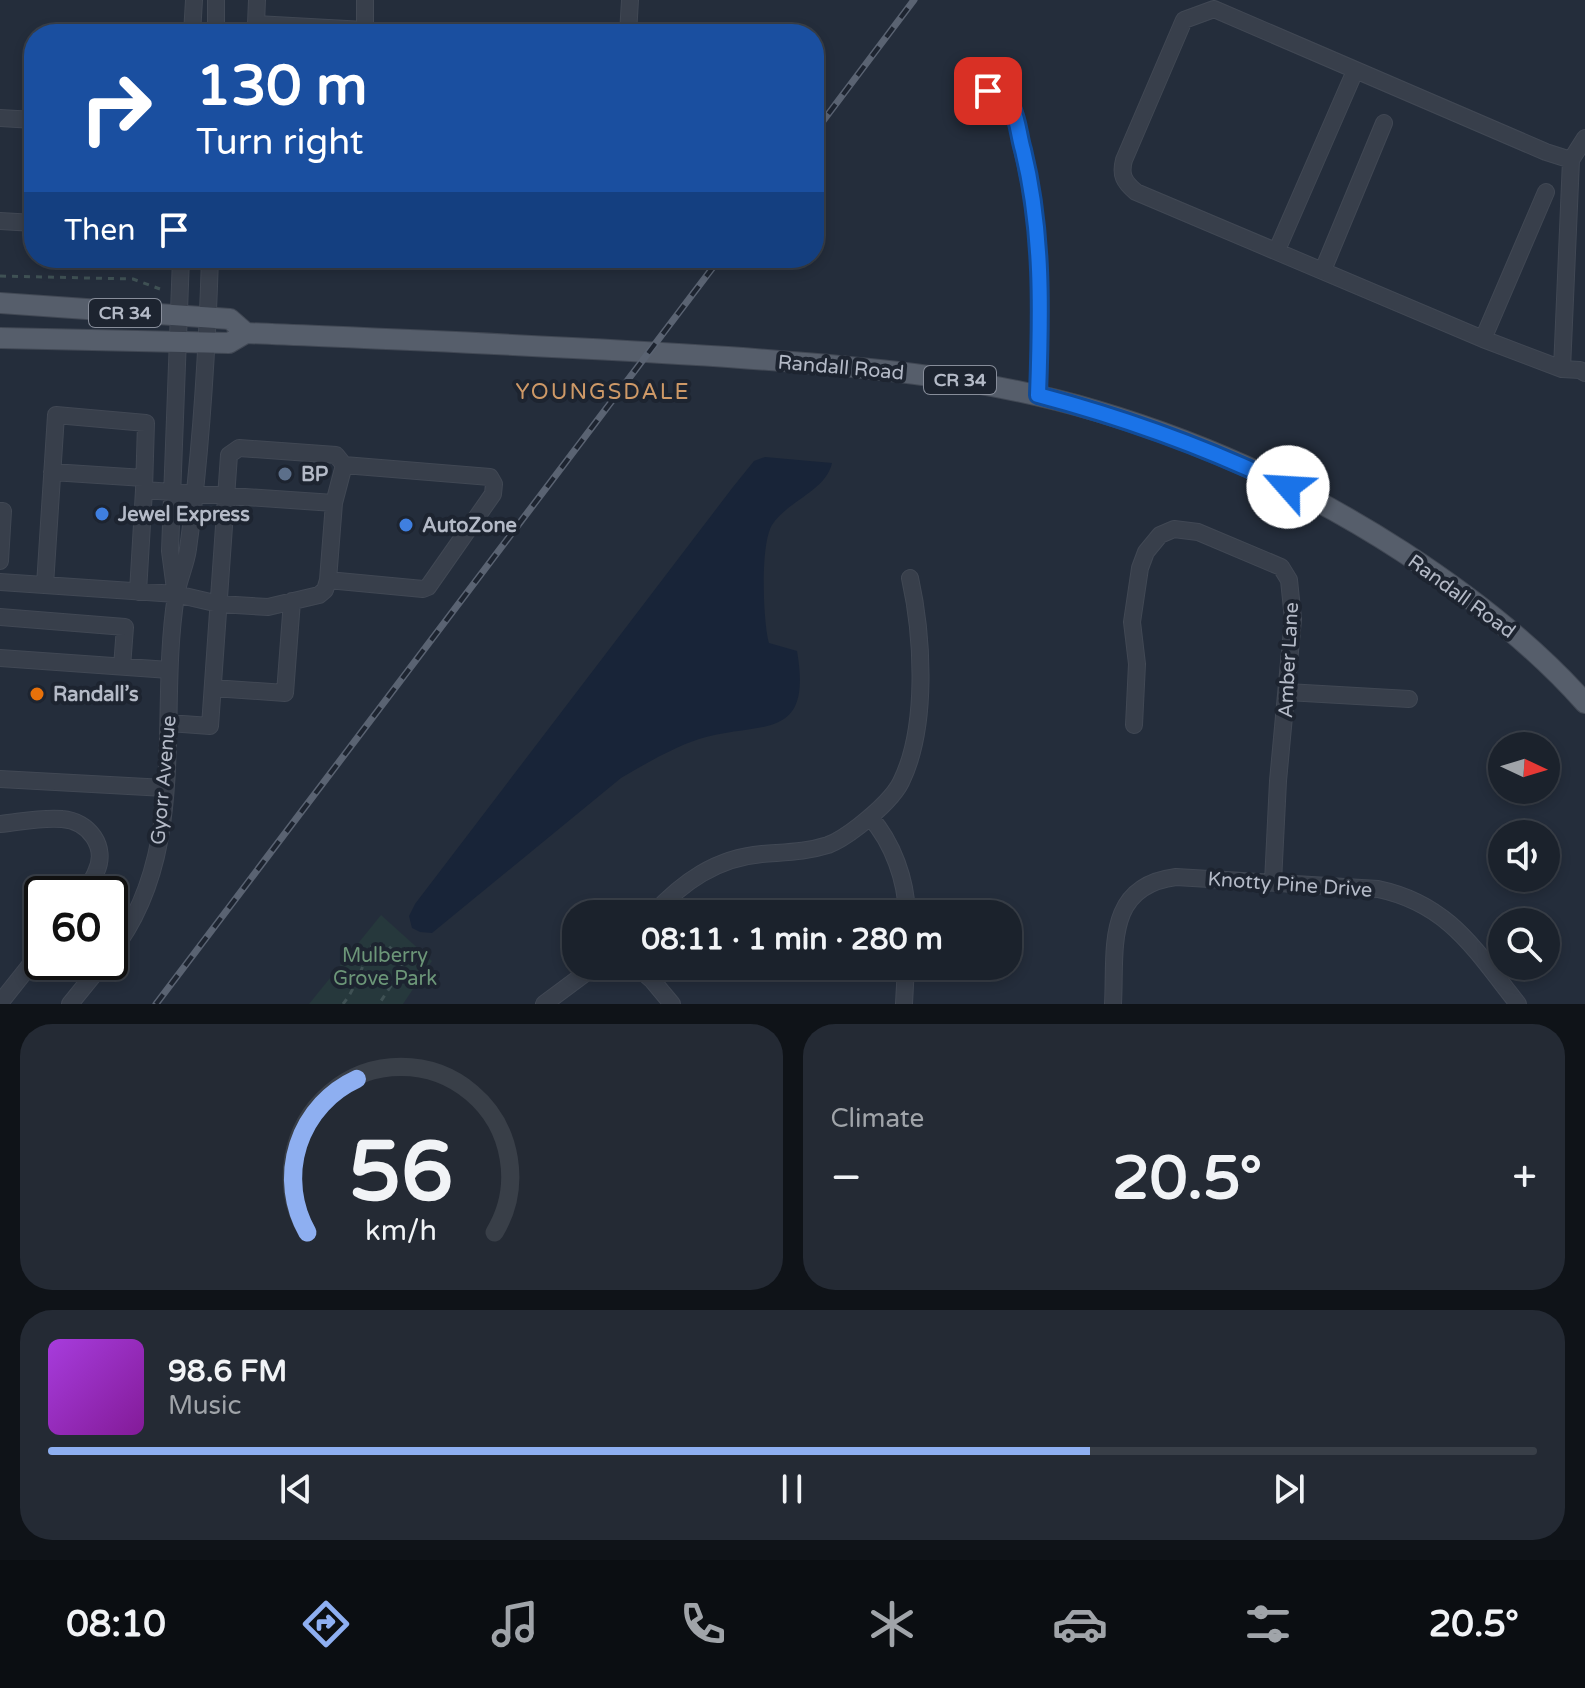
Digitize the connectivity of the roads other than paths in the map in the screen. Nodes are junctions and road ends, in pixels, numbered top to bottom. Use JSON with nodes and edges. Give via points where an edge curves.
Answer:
{"nodes":[{"id":1,"x":194,"y":0,"type":"edge"},
{"id":2,"x":216,"y":0,"type":"edge"},
{"id":3,"x":257,"y":0,"type":"edge"},
{"id":4,"x":365,"y":0,"type":"edge"},
{"id":5,"x":630,"y":0,"type":"edge"},
{"id":6,"x":193,"y":24,"type":"edge"},
{"id":7,"x":216,"y":24,"type":"edge"},
{"id":8,"x":255,"y":24,"type":"edge"},
{"id":9,"x":364,"y":24,"type":"edge"},
{"id":10,"x":629,"y":24,"type":"edge"},
{"id":11,"x":1355,"y":71,"type":"junction"},
{"id":12,"x":975,"y":94,"type":"dead end"},
{"id":13,"x":0,"y":118,"type":"edge"},
{"id":14,"x":24,"y":119,"type":"edge"},
{"id":15,"x":1384,"y":123,"type":"dead end"},
{"id":16,"x":1585,"y":138,"type":"edge"},
{"id":17,"x":1571,"y":160,"type":"junction"},
{"id":18,"x":1546,"y":192,"type":"dead end"},
{"id":19,"x":1539,"y":208,"type":"junction"},
{"id":20,"x":1569,"y":218,"type":"junction"},
{"id":21,"x":0,"y":221,"type":"edge"},
{"id":22,"x":24,"y":222,"type":"edge"},
{"id":23,"x":1277,"y":250,"type":"junction"},
{"id":24,"x":180,"y":268,"type":"edge"},
{"id":25,"x":210,"y":268,"type":"edge"},
{"id":26,"x":1323,"y":270,"type":"junction"},
{"id":27,"x":0,"y":303,"type":"edge"},
{"id":28,"x":177,"y":317,"type":"junction"},
{"id":29,"x":207,"y":319,"type":"junction"},
{"id":30,"x":246,"y":333,"type":"junction"},
{"id":31,"x":0,"y":338,"type":"edge"},
{"id":32,"x":1483,"y":339,"type":"junction"},
{"id":33,"x":177,"y":342,"type":"junction"},
{"id":34,"x":206,"y":343,"type":"junction"},
{"id":35,"x":1562,"y":369,"type":"junction"},
{"id":36,"x":1583,"y":370,"type":"edge"},
{"id":37,"x":1038,"y":395,"type":"junction"},
{"id":38,"x":344,"y":465,"type":"junction"},
{"id":39,"x":52,"y":472,"type":"junction"},
{"id":40,"x":144,"y":484,"type":"junction"},
{"id":41,"x":172,"y":492,"type":"junction"},
{"id":42,"x":193,"y":494,"type":"junction"},
{"id":43,"x":226,"y":495,"type":"junction"},
{"id":44,"x":334,"y":503,"type":"junction"},
{"id":45,"x":0,"y":511,"type":"edge"},
{"id":46,"x":0,"y":561,"type":"edge"},
{"id":47,"x":910,"y":578,"type":"dead end"},
{"id":48,"x":328,"y":580,"type":"junction"},
{"id":49,"x":0,"y":582,"type":"edge"},
{"id":50,"x":45,"y":585,"type":"junction"},
{"id":51,"x":138,"y":592,"type":"junction"},
{"id":52,"x":176,"y":594,"type":"junction"},
{"id":53,"x":292,"y":601,"type":"junction"},
{"id":54,"x":219,"y":604,"type":"junction"},
{"id":55,"x":0,"y":617,"type":"edge"},
{"id":56,"x":0,"y":658,"type":"edge"},
{"id":57,"x":122,"y":667,"type":"junction"},
{"id":58,"x":169,"y":670,"type":"junction"},
{"id":59,"x":213,"y":688,"type":"junction"},
{"id":60,"x":1287,"y":692,"type":"junction"},
{"id":61,"x":1409,"y":699,"type":"dead end"},
{"id":62,"x":1585,"y":703,"type":"edge"},
{"id":63,"x":169,"y":723,"type":"junction"},
{"id":64,"x":1134,"y":725,"type":"dead end"},
{"id":65,"x":0,"y":779,"type":"edge"},
{"id":66,"x":165,"y":788,"type":"junction"},
{"id":67,"x":870,"y":817,"type":"junction"},
{"id":68,"x":0,"y":824,"type":"edge"},
{"id":69,"x":92,"y":876,"type":"edge"},
{"id":70,"x":1273,"y":882,"type":"junction"},
{"id":71,"x":668,"y":900,"type":"edge"},
{"id":72,"x":907,"y":900,"type":"edge"},
{"id":73,"x":128,"y":925,"type":"edge"},
{"id":74,"x":24,"y":973,"type":"edge"},
{"id":75,"x":89,"y":980,"type":"edge"},
{"id":76,"x":576,"y":980,"type":"edge"},
{"id":77,"x":652,"y":980,"type":"edge"},
{"id":78,"x":905,"y":980,"type":"edge"},
{"id":79,"x":0,"y":1003,"type":"edge"},
{"id":80,"x":70,"y":1004,"type":"edge"},
{"id":81,"x":544,"y":1004,"type":"edge"},
{"id":82,"x":672,"y":1004,"type":"edge"},
{"id":83,"x":904,"y":1004,"type":"edge"},
{"id":84,"x":1113,"y":1004,"type":"edge"},
{"id":85,"x":1518,"y":1004,"type":"edge"}],
"edges":[{"from":1,"to":6,"type":"street"},
{"from":2,"to":7,"type":"street"},
{"from":3,"to":8,"type":"street"},
{"from":4,"to":9,"type":"street"},
{"from":5,"to":10,"type":"street"},
{"from":11,"to":17,"type":"street"},
{"from":11,"to":23,"type":"street"},
{"from":11,"to":23,"type":"street","via":[[1214,9],[1184,20],[1176,34],[1124,160],[1125,183]]},
{"from":12,"to":37,"type":"street","via":[[1001,95],[1012,108],[1030,179],[1039,236]]},
{"from":13,"to":14,"type":"street"},
{"from":15,"to":26,"type":"street"},
{"from":16,"to":17,"type":"street"},
{"from":17,"to":20,"type":"street"},
{"from":18,"to":19,"type":"street"},
{"from":19,"to":20,"type":"street"},
{"from":19,"to":32,"type":"street"},
{"from":20,"to":35,"type":"street"},
{"from":21,"to":22,"type":"street"},
{"from":23,"to":26,"type":"street"},
{"from":24,"to":28,"type":"street","name":"Gyorr Avenue"},
{"from":25,"to":29,"type":"street","name":"Gyorr Avenue"},
{"from":26,"to":32,"type":"street"},
{"from":27,"to":28,"type":"main road","name":"Randall Road","number":"CR 34"},
{"from":28,"to":29,"type":"main road","name":"Randall Road","number":"CR 34"},
{"from":28,"to":33,"type":"street","name":"Gyorr Avenue"},
{"from":29,"to":30,"type":"main road","name":"Randall Road","number":"CR 34","via":[[230,319]]},
{"from":29,"to":34,"type":"street","name":"Gyorr Avenue"},
{"from":30,"to":34,"type":"main road","name":"Randall Road","number":"CR 34","via":[[229,343]]},
{"from":30,"to":37,"type":"main road","name":"Randall Road","number":"CR 34","via":[[842,365]]},
{"from":31,"to":33,"type":"main road","name":"Randall Road","number":"CR 34"},
{"from":32,"to":35,"type":"street"},
{"from":33,"to":34,"type":"main road","name":"Randall Road","number":"CR 34"},
{"from":33,"to":41,"type":"street","name":"Gyorr Avenue"},
{"from":34,"to":42,"type":"street","name":"Gyorr Avenue"},
{"from":35,"to":36,"type":"street"},
{"from":37,"to":62,"type":"main road","name":"Randall Road","number":"CR 34","via":[[1194,445],[1338,512],[1505,624]]},
{"from":38,"to":43,"type":"street","via":[[336,455],[239,448],[229,455]]},
{"from":38,"to":44,"type":"street"},
{"from":38,"to":48,"type":"street","via":[[490,477],[493,494],[428,587]]},
{"from":39,"to":40,"type":"street"},
{"from":39,"to":40,"type":"street","via":[[56,415],[146,423]]},
{"from":39,"to":50,"type":"street"},
{"from":40,"to":41,"type":"street"},
{"from":40,"to":51,"type":"street"},
{"from":41,"to":42,"type":"street"},
{"from":41,"to":52,"type":"street","name":"Gyorr Avenue","via":[[170,551]]},
{"from":42,"to":43,"type":"street"},
{"from":42,"to":52,"type":"street","name":"Gyorr Avenue","via":[[188,552]]},
{"from":43,"to":44,"type":"street"},
{"from":43,"to":54,"type":"street"},
{"from":44,"to":48,"type":"street"},
{"from":45,"to":46,"type":"street"},
{"from":47,"to":67,"type":"street","via":[[919,654],[918,723],[900,785]]},
{"from":48,"to":53,"type":"street","via":[[319,595]]},
{"from":49,"to":50,"type":"street"},
{"from":50,"to":51,"type":"street"},
{"from":51,"to":52,"type":"street"},
{"from":52,"to":54,"type":"street"},
{"from":52,"to":58,"type":"street","name":"Gyorr Avenue"},
{"from":53,"to":54,"type":"street","via":[[268,607]]},
{"from":53,"to":59,"type":"street","via":[[285,693]]},
{"from":54,"to":59,"type":"street"},
{"from":55,"to":57,"type":"street","via":[[125,627]]},
{"from":56,"to":57,"type":"street"},
{"from":57,"to":58,"type":"street"},
{"from":58,"to":63,"type":"street","name":"Gyorr Avenue"},
{"from":59,"to":63,"type":"street","via":[[210,726]]},
{"from":60,"to":61,"type":"street"},
{"from":60,"to":64,"type":"street","name":"Amber Lane","via":[[1293,596],[1281,567],[1186,529],[1174,529],[1160,535],[1140,568],[1132,622],[1137,664]]},
{"from":60,"to":70,"type":"street","name":"Amber Lane"},
{"from":63,"to":66,"type":"street","name":"Gyorr Avenue"},
{"from":65,"to":66,"type":"street"},
{"from":66,"to":73,"type":"street","name":"Gyorr Avenue","via":[[163,824],[149,883]]},
{"from":67,"to":71,"type":"street","via":[[830,844],[712,867]]},
{"from":67,"to":72,"type":"street","via":[[901,874]]},
{"from":68,"to":69,"type":"street","via":[[65,819],[85,827],[97,840],[100,861]]},
{"from":70,"to":84,"type":"street","name":"Knotty Pine Drive","via":[[1176,877],[1138,891],[1120,912]]},
{"from":70,"to":85,"type":"street","name":"Knotty Pine Drive","via":[[1378,889],[1424,903],[1459,930]]},
{"from":74,"to":79,"type":"street"},
{"from":75,"to":80,"type":"street"},
{"from":76,"to":81,"type":"street"},
{"from":77,"to":82,"type":"street"},
{"from":78,"to":83,"type":"street"}]}
